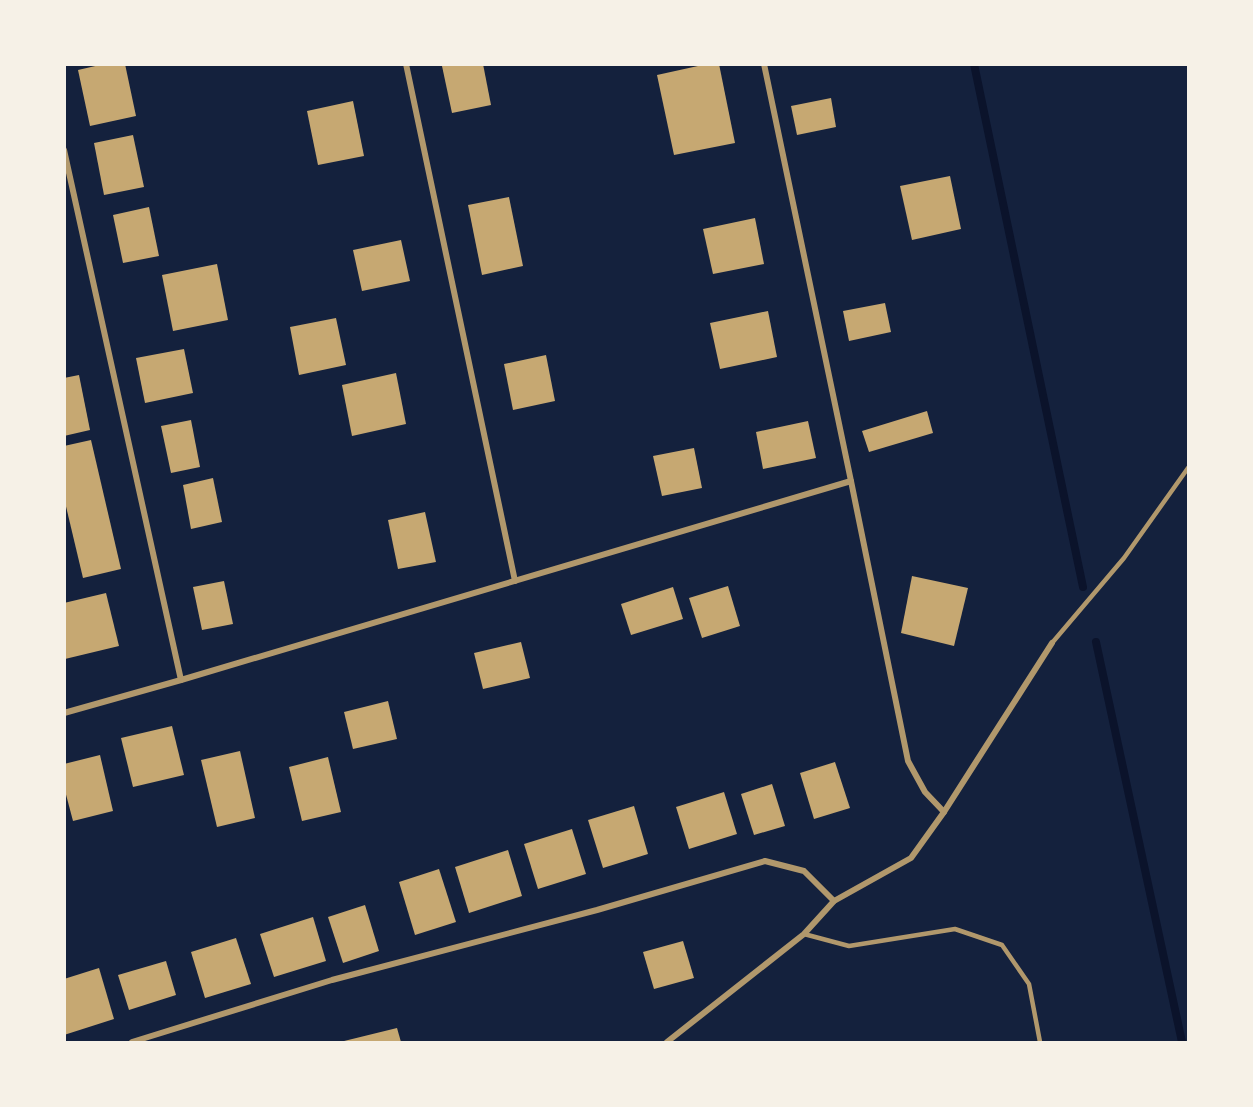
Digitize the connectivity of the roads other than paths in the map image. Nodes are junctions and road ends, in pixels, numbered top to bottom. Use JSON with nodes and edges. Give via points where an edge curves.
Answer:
{"nodes":[{"id":1,"x":406,"y":64,"type":"edge"},
{"id":2,"x":764,"y":64,"type":"edge"},
{"id":3,"x":64,"y":150,"type":"edge"},
{"id":4,"x":1188,"y":468,"type":"edge"},
{"id":5,"x":851,"y":482,"type":"junction"},
{"id":6,"x":516,"y":581,"type":"junction"},
{"id":7,"x":1052,"y":643,"type":"joint"},
{"id":8,"x":181,"y":680,"type":"junction"},
{"id":9,"x":64,"y":712,"type":"edge"},
{"id":10,"x":944,"y":812,"type":"junction"},
{"id":11,"x":834,"y":901,"type":"junction"},
{"id":12,"x":804,"y":934,"type":"junction"},
{"id":13,"x":132,"y":1042,"type":"edge"},
{"id":14,"x":667,"y":1042,"type":"edge"},
{"id":15,"x":1040,"y":1042,"type":"edge"}],
"edges":[{"from":1,"to":6,"type":"street"},
{"from":2,"to":5,"type":"street"},
{"from":3,"to":8,"type":"street"},
{"from":4,"to":7,"type":"lane","via":[[1124,558]]},
{"from":5,"to":6,"type":"street"},
{"from":5,"to":10,"type":"street","via":[[908,761],[925,792]]},
{"from":6,"to":8,"type":"street"},
{"from":7,"to":10,"type":"street"},
{"from":8,"to":9,"type":"street"},
{"from":10,"to":11,"type":"street","via":[[910,858]]},
{"from":11,"to":12,"type":"street"},
{"from":11,"to":13,"type":"street","via":[[804,871],[765,861],[332,980]]},
{"from":12,"to":14,"type":"street"},
{"from":12,"to":15,"type":"lane","via":[[849,946],[955,929],[1002,945],[1029,984]]}]}
